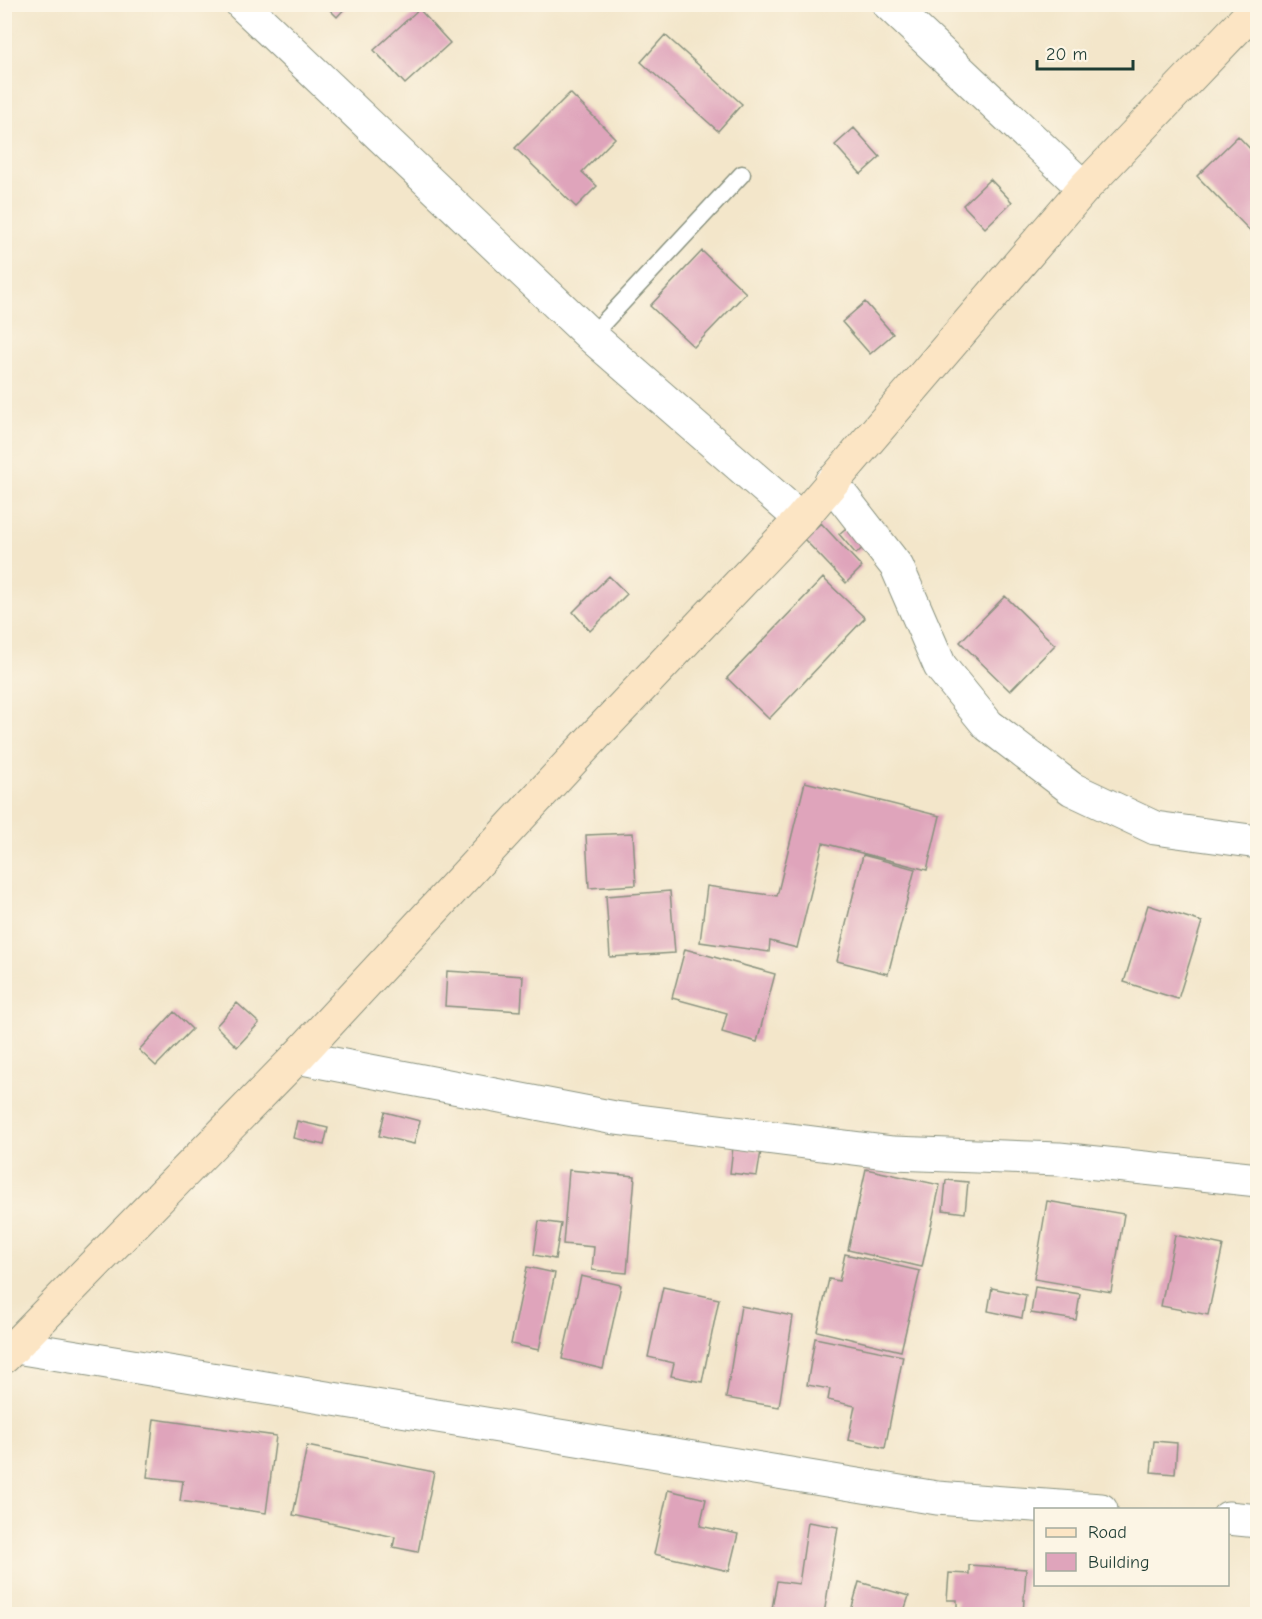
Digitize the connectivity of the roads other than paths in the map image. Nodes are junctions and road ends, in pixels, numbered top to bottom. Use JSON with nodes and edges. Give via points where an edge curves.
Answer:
{"nodes":[{"id":1,"x":242,"y":4,"type":"edge"},
{"id":2,"x":889,"y":4,"type":"edge"},
{"id":3,"x":1257,"y":6,"type":"edge"},
{"id":4,"x":742,"y":174,"type":"dead end"},
{"id":5,"x":1084,"y":188,"type":"junction"},
{"id":6,"x":591,"y":336,"type":"junction"},
{"id":7,"x":831,"y":482,"type":"junction"},
{"id":8,"x":801,"y":519,"type":"junction"},
{"id":9,"x":1257,"y":842,"type":"edge"},
{"id":10,"x":297,"y":1057,"type":"junction"},
{"id":11,"x":1257,"y":1180,"type":"edge"},
{"id":12,"x":10,"y":1352,"type":"edge"},
{"id":13,"x":1086,"y":1508,"type":"edge"},
{"id":14,"x":1229,"y":1518,"type":"edge"},
{"id":15,"x":1257,"y":1521,"type":"edge"}],
"edges":[{"from":1,"to":6,"type":"street"},
{"from":2,"to":5,"type":"street"},
{"from":3,"to":5,"type":"street"},
{"from":4,"to":6,"type":"lane"},
{"from":5,"to":7,"type":"street"},
{"from":6,"to":8,"type":"street"},
{"from":7,"to":8,"type":"street"},
{"from":7,"to":9,"type":"street","via":[[897,567],[940,666],[988,725],[1072,789],[1155,828]]},
{"from":8,"to":10,"type":"street"},
{"from":10,"to":11,"type":"street","via":[[627,1120],[893,1153],[1059,1159]]},
{"from":10,"to":12,"type":"street"},
{"from":12,"to":13,"type":"street","via":[[937,1498]]},
{"from":14,"to":15,"type":"street"}]}
